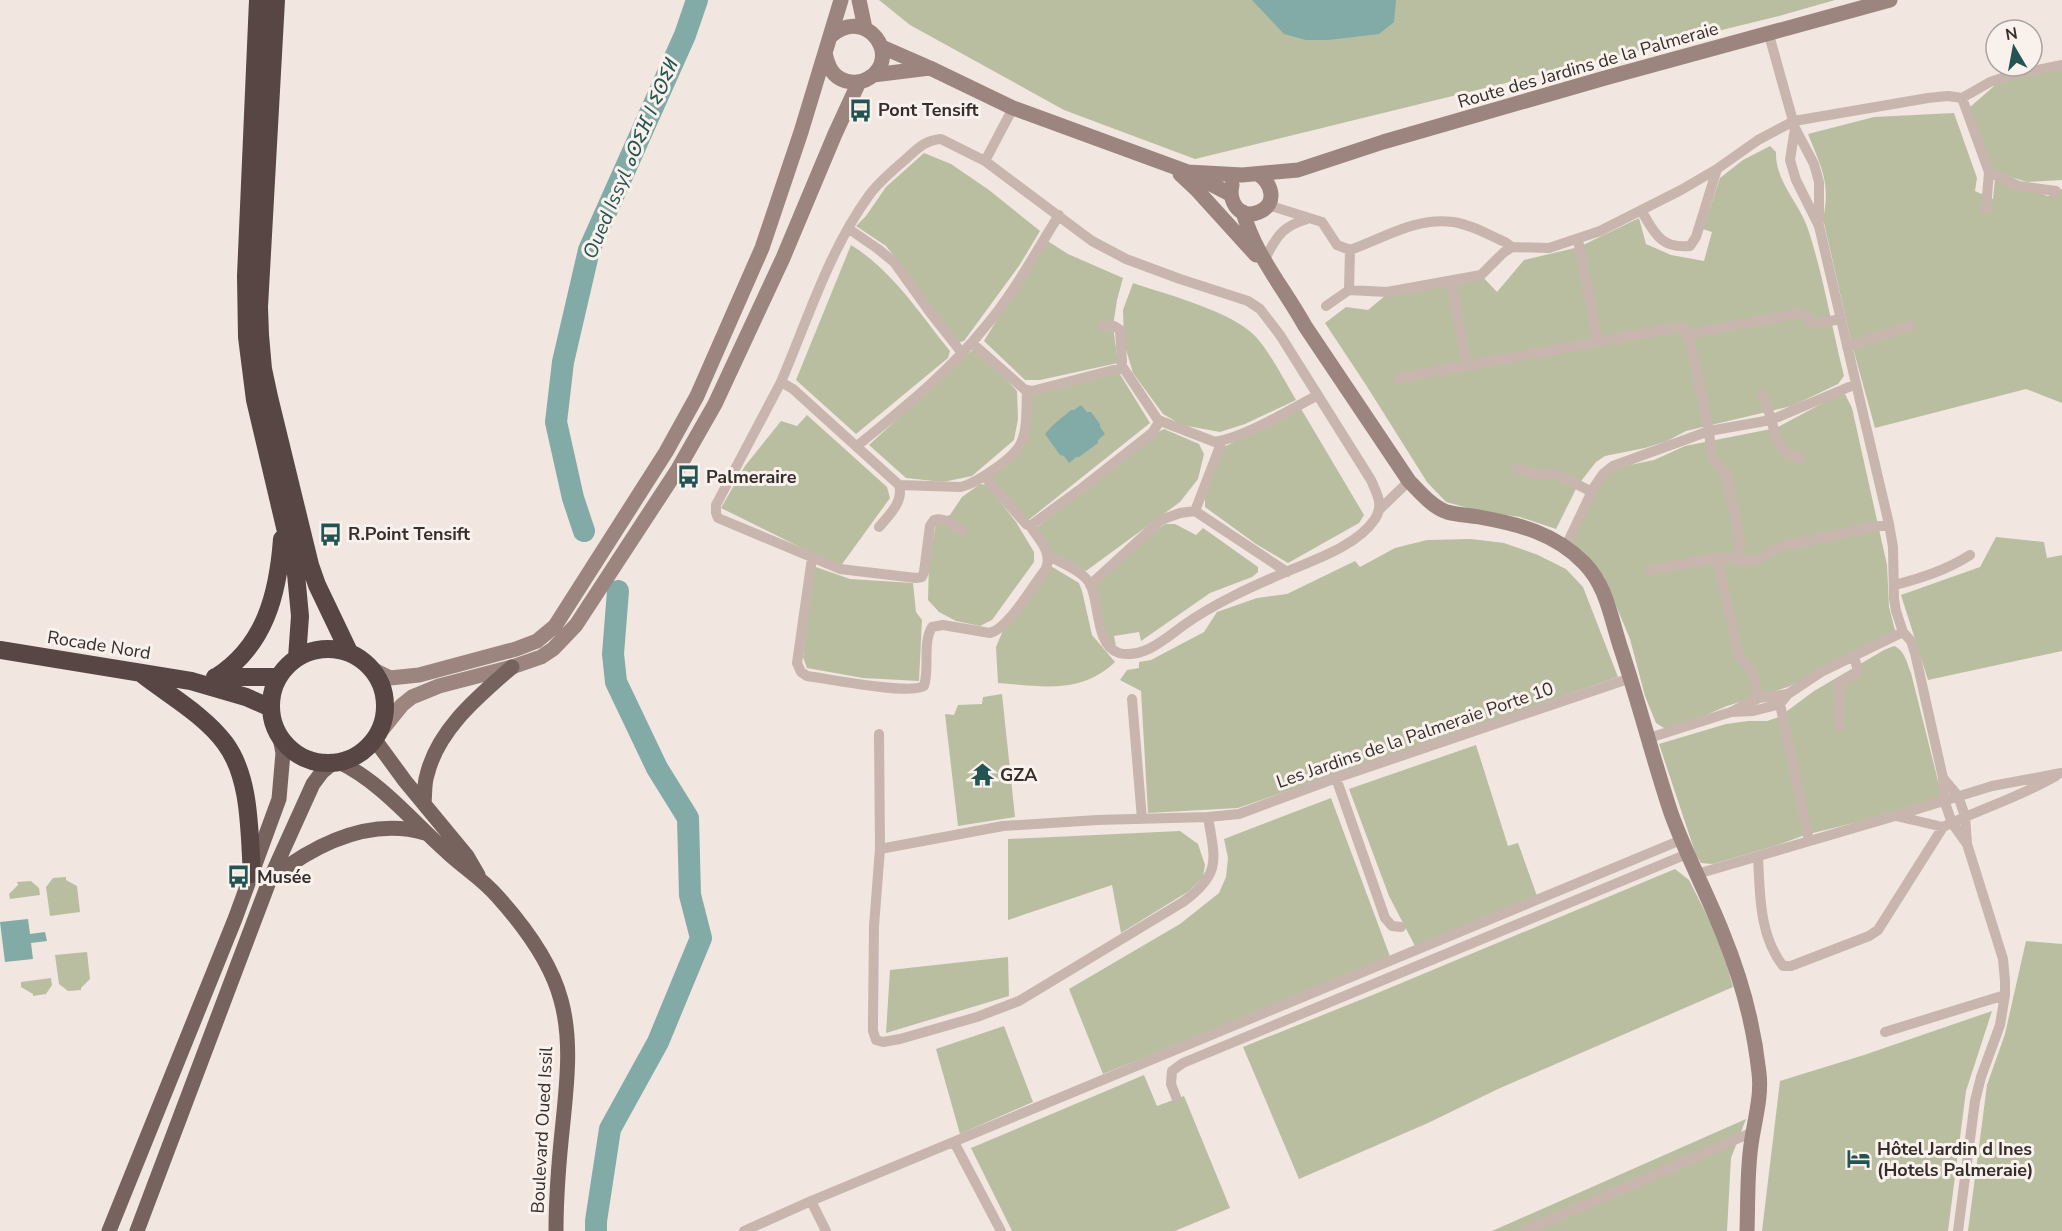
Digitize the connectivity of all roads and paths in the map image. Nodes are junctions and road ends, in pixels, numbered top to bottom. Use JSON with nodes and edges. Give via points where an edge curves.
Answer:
{"nodes":[{"id":1,"x":258,"y":0,"type":"edge"},
{"id":2,"x":276,"y":0,"type":"edge"},
{"id":3,"x":841,"y":0,"type":"edge"},
{"id":4,"x":859,"y":0,"type":"edge"},
{"id":5,"x":1890,"y":0,"type":"edge"},
{"id":6,"x":865,"y":28,"type":"junction"},
{"id":7,"x":1769,"y":35,"type":"junction"},
{"id":8,"x":831,"y":36,"type":"junction"},
{"id":9,"x":882,"y":47,"type":"junction"},
{"id":10,"x":825,"y":53,"type":"junction"},
{"id":11,"x":2062,"y":66,"type":"edge"},
{"id":12,"x":930,"y":68,"type":"junction"},
{"id":13,"x":866,"y":79,"type":"junction"},
{"id":14,"x":1962,"y":98,"type":"junction"},
{"id":15,"x":1013,"y":108,"type":"junction"},
{"id":16,"x":1794,"y":125,"type":"junction"},
{"id":17,"x":985,"y":161,"type":"junction"},
{"id":18,"x":1170,"y":165,"type":"junction"},
{"id":19,"x":1717,"y":169,"type":"junction"},
{"id":20,"x":1298,"y":170,"type":"junction"},
{"id":21,"x":1188,"y":172,"type":"junction"},
{"id":22,"x":1989,"y":172,"type":"junction"},
{"id":23,"x":1258,"y":174,"type":"junction"},
{"id":24,"x":1242,"y":175,"type":"junction"},
{"id":25,"x":2056,"y":191,"type":"dead end"},
{"id":26,"x":1230,"y":194,"type":"junction"},
{"id":27,"x":1266,"y":203,"type":"junction"},
{"id":28,"x":1986,"y":209,"type":"dead end"},
{"id":29,"x":1641,"y":210,"type":"junction"},
{"id":30,"x":1243,"y":212,"type":"junction"},
{"id":31,"x":1059,"y":215,"type":"junction"},
{"id":32,"x":1307,"y":219,"type":"junction"},
{"id":33,"x":1819,"y":226,"type":"junction"},
{"id":34,"x":849,"y":229,"type":"junction"},
{"id":35,"x":1578,"y":240,"type":"junction"},
{"id":36,"x":1512,"y":247,"type":"junction"},
{"id":37,"x":1350,"y":250,"type":"junction"},
{"id":38,"x":1267,"y":255,"type":"junction"},
{"id":39,"x":1270,"y":271,"type":"junction"},
{"id":40,"x":1450,"y":282,"type":"junction"},
{"id":41,"x":1349,"y":290,"type":"junction"},
{"id":42,"x":1326,"y":306,"type":"dead end"},
{"id":43,"x":1841,"y":319,"type":"junction"},
{"id":44,"x":1104,"y":326,"type":"dead end"},
{"id":45,"x":1910,"y":326,"type":"dead end"},
{"id":46,"x":1688,"y":334,"type":"junction"},
{"id":47,"x":1598,"y":342,"type":"junction"},
{"id":48,"x":972,"y":343,"type":"junction"},
{"id":49,"x":1847,"y":347,"type":"junction"},
{"id":50,"x":962,"y":353,"type":"junction"},
{"id":51,"x":1122,"y":366,"type":"junction"},
{"id":52,"x":1467,"y":366,"type":"junction"},
{"id":53,"x":1399,"y":378,"type":"dead end"},
{"id":54,"x":782,"y":382,"type":"junction"},
{"id":55,"x":1856,"y":384,"type":"junction"},
{"id":56,"x":1027,"y":391,"type":"junction"},
{"id":57,"x":1762,"y":395,"type":"dead end"},
{"id":58,"x":1318,"y":396,"type":"junction"},
{"id":59,"x":1158,"y":420,"type":"junction"},
{"id":60,"x":1771,"y":420,"type":"junction"},
{"id":61,"x":1708,"y":431,"type":"junction"},
{"id":62,"x":1222,"y":441,"type":"junction"},
{"id":63,"x":857,"y":447,"type":"junction"},
{"id":64,"x":1801,"y":458,"type":"dead end"},
{"id":65,"x":1517,"y":468,"type":"dead end"},
{"id":66,"x":984,"y":476,"type":"junction"},
{"id":67,"x":1409,"y":481,"type":"junction"},
{"id":68,"x":899,"y":485,"type":"junction"},
{"id":69,"x":1592,"y":492,"type":"junction"},
{"id":70,"x":1380,"y":509,"type":"junction"},
{"id":71,"x":1195,"y":511,"type":"junction"},
{"id":72,"x":283,"y":522,"type":"junction"},
{"id":73,"x":1889,"y":524,"type":"junction"},
{"id":74,"x":1030,"y":526,"type":"junction"},
{"id":75,"x":879,"y":527,"type":"dead end"},
{"id":76,"x":961,"y":531,"type":"dead end"},
{"id":77,"x":1566,"y":546,"type":"junction"},
{"id":78,"x":1970,"y":555,"type":"dead end"},
{"id":79,"x":1049,"y":556,"type":"junction"},
{"id":80,"x":812,"y":558,"type":"junction"},
{"id":81,"x":1718,"y":558,"type":"junction"},
{"id":82,"x":1737,"y":558,"type":"junction"},
{"id":83,"x":1650,"y":570,"type":"dead end"},
{"id":84,"x":1287,"y":572,"type":"junction"},
{"id":85,"x":1090,"y":585,"type":"junction"},
{"id":86,"x":1895,"y":585,"type":"junction"},
{"id":87,"x":1903,"y":632,"type":"junction"},
{"id":88,"x":0,"y":650,"type":"edge"},
{"id":89,"x":349,"y":652,"type":"junction"},
{"id":90,"x":1854,"y":656,"type":"junction"},
{"id":91,"x":297,"y":658,"type":"junction"},
{"id":92,"x":512,"y":667,"type":"junction"},
{"id":93,"x":372,"y":669,"type":"junction"},
{"id":94,"x":141,"y":674,"type":"junction"},
{"id":95,"x":216,"y":677,"type":"junction"},
{"id":96,"x":279,"y":677,"type":"junction"},
{"id":97,"x":1631,"y":678,"type":"junction"},
{"id":98,"x":191,"y":681,"type":"junction"},
{"id":99,"x":1788,"y":694,"type":"junction"},
{"id":100,"x":1759,"y":698,"type":"junction"},
{"id":101,"x":1132,"y":699,"type":"dead end"},
{"id":102,"x":1780,"y":704,"type":"junction"},
{"id":103,"x":271,"y":708,"type":"junction"},
{"id":104,"x":1731,"y":712,"type":"junction"},
{"id":105,"x":1839,"y":727,"type":"dead end"},
{"id":106,"x":879,"y":734,"type":"dead end"},
{"id":107,"x":378,"y":735,"type":"junction"},
{"id":108,"x":280,"y":738,"type":"junction"},
{"id":109,"x":1648,"y":738,"type":"junction"},
{"id":110,"x":336,"y":763,"type":"junction"},
{"id":111,"x":2061,"y":773,"type":"edge"},
{"id":112,"x":1336,"y":778,"type":"junction"},
{"id":113,"x":1943,"y":778,"type":"junction"},
{"id":114,"x":1958,"y":795,"type":"junction"},
{"id":115,"x":1944,"y":800,"type":"junction"},
{"id":116,"x":424,"y":802,"type":"junction"},
{"id":117,"x":1895,"y":816,"type":"junction"},
{"id":118,"x":1965,"y":816,"type":"junction"},
{"id":119,"x":1208,"y":817,"type":"junction"},
{"id":120,"x":1142,"y":819,"type":"junction"},
{"id":121,"x":1947,"y":825,"type":"junction"},
{"id":122,"x":427,"y":834,"type":"junction"},
{"id":123,"x":1809,"y":841,"type":"junction"},
{"id":124,"x":1967,"y":844,"type":"junction"},
{"id":125,"x":1684,"y":847,"type":"junction"},
{"id":126,"x":880,"y":849,"type":"junction"},
{"id":127,"x":1758,"y":857,"type":"junction"},
{"id":128,"x":252,"y":874,"type":"junction"},
{"id":129,"x":1697,"y":874,"type":"junction"},
{"id":130,"x":480,"y":878,"type":"junction"},
{"id":131,"x":270,"y":879,"type":"junction"},
{"id":132,"x":1401,"y":927,"type":"dead end"},
{"id":133,"x":2005,"y":994,"type":"junction"},
{"id":134,"x":1885,"y":1032,"type":"dead end"},
{"id":135,"x":1176,"y":1097,"type":"dead end"},
{"id":136,"x":1753,"y":1132,"type":"junction"},
{"id":137,"x":954,"y":1142,"type":"junction"},
{"id":138,"x":811,"y":1201,"type":"junction"},
{"id":139,"x":109,"y":1231,"type":"edge"},
{"id":140,"x":137,"y":1231,"type":"edge"},
{"id":141,"x":556,"y":1231,"type":"edge"},
{"id":142,"x":744,"y":1231,"type":"edge"},
{"id":143,"x":826,"y":1231,"type":"edge"},
{"id":144,"x":1001,"y":1231,"type":"edge"},
{"id":145,"x":1525,"y":1231,"type":"edge"},
{"id":146,"x":1747,"y":1231,"type":"edge"},
{"id":147,"x":1958,"y":1231,"type":"edge"}],
"edges":[{"from":1,"to":72,"type":"highway","via":[[246,318],[255,400]]},
{"from":2,"to":89,"type":"highway","via":[[259,307],[263,369],[310,565]]},
{"from":3,"to":8,"type":"street"},
{"from":4,"to":6,"type":"street"},
{"from":5,"to":7,"type":"street","name":"Route des Jardins de la Palmeraie"},
{"from":6,"to":8,"type":"street","via":[[844,27]]},
{"from":6,"to":9,"type":"street"},
{"from":7,"to":16,"type":"street"},
{"from":7,"to":20,"type":"street","name":"Route des Jardins de la Palmeraie","via":[[1605,78]]},
{"from":8,"to":10,"type":"street"},
{"from":9,"to":12,"type":"street","name":"Route des Jardins de la Palmeraie"},
{"from":9,"to":13,"type":"street","via":[[881,63]]},
{"from":10,"to":13,"type":"street","via":[[835,76],[847,82]]},
{"from":10,"to":93,"type":"street","via":[[762,248],[713,361],[685,419],[564,613],[547,634],[516,649],[407,677],[390,678]]},
{"from":11,"to":14,"type":"street","via":[[2008,76]]},
{"from":12,"to":13,"type":"street"},
{"from":12,"to":15,"type":"street","name":"Route des Jardins de la Palmeraie"},
{"from":13,"to":92,"type":"street","via":[[835,134],[715,404],[678,469],[576,625],[547,653]]},
{"from":14,"to":16,"type":"street","via":[[1928,98]]},
{"from":14,"to":22,"type":"street"},
{"from":15,"to":17,"type":"street"},
{"from":15,"to":18,"type":"street","name":"Route des Jardins de la Palmeraie"},
{"from":16,"to":19,"type":"street","via":[[1758,140]]},
{"from":16,"to":33,"type":"street","via":[[1819,182]]},
{"from":16,"to":33,"type":"street","via":[[1790,160]]},
{"from":17,"to":31,"type":"street"},
{"from":17,"to":34,"type":"street","via":[[940,139],[924,143],[870,193]]},
{"from":18,"to":21,"type":"street","name":"Route des Jardins de la Palmeraie"},
{"from":18,"to":39,"type":"street"},
{"from":19,"to":29,"type":"street"},
{"from":19,"to":29,"type":"street","via":[[1690,246],[1662,241]]},
{"from":20,"to":23,"type":"street","name":"Route des Jardins de la Palmeraie"},
{"from":20,"to":27,"type":"street","name":"Route des Jardins de la Palmeraie"},
{"from":21,"to":24,"type":"street","name":"Route des Jardins de la Palmeraie"},
{"from":21,"to":26,"type":"street","name":"Route des Jardins de la Palmeraie"},
{"from":22,"to":25,"type":"street","via":[[2019,186]]},
{"from":22,"to":28,"type":"street"},
{"from":23,"to":24,"type":"street","name":"Route des Jardins de la Palmeraie"},
{"from":23,"to":27,"type":"street","via":[[1269,185]]},
{"from":24,"to":26,"type":"street","via":[[1231,186]]},
{"from":26,"to":30,"type":"street","name":"Route des Jardins de la Palmeraie","via":[[1236,208]]},
{"from":27,"to":30,"type":"street","via":[[1251,214]]},
{"from":27,"to":32,"type":"street"},
{"from":27,"to":38,"type":"street","via":[[1258,229]]},
{"from":29,"to":35,"type":"street"},
{"from":30,"to":39,"type":"street","name":"Route des Jardins de la Palmeraie"},
{"from":31,"to":48,"type":"street","via":[[1008,296]]},
{"from":31,"to":58,"type":"street","via":[[1092,241],[1126,259],[1248,301],[1260,309]]},
{"from":32,"to":37,"type":"street","via":[[1322,222],[1337,245]]},
{"from":32,"to":38,"type":"street","via":[[1277,236]]},
{"from":33,"to":43,"type":"street"},
{"from":34,"to":50,"type":"street","via":[[894,262]]},
{"from":34,"to":54,"type":"street","via":[[833,257]]},
{"from":35,"to":36,"type":"street","via":[[1549,248]]},
{"from":35,"to":47,"type":"street"},
{"from":36,"to":37,"type":"street","via":[[1454,222],[1433,222],[1412,224]]},
{"from":36,"to":40,"type":"street","via":[[1481,275]]},
{"from":37,"to":41,"type":"street"},
{"from":38,"to":39,"type":"street"},
{"from":39,"to":67,"type":"street"},
{"from":40,"to":41,"type":"street","via":[[1387,292]]},
{"from":40,"to":52,"type":"street"},
{"from":41,"to":42,"type":"street"},
{"from":43,"to":46,"type":"street","via":[[1814,324],[1804,315],[1796,314]]},
{"from":43,"to":49,"type":"street"},
{"from":44,"to":51,"type":"street","via":[[1120,330]]},
{"from":45,"to":49,"type":"street"},
{"from":46,"to":47,"type":"street","via":[[1683,328],[1674,328]]},
{"from":46,"to":61,"type":"street"},
{"from":47,"to":52,"type":"street"},
{"from":48,"to":50,"type":"street"},
{"from":48,"to":56,"type":"street"},
{"from":49,"to":55,"type":"street"},
{"from":50,"to":63,"type":"street"},
{"from":51,"to":56,"type":"street"},
{"from":51,"to":59,"type":"street"},
{"from":52,"to":53,"type":"street"},
{"from":54,"to":63,"type":"street"},
{"from":54,"to":80,"type":"street","via":[[716,505],[716,513],[728,523]]},
{"from":55,"to":60,"type":"street"},
{"from":55,"to":73,"type":"street"},
{"from":56,"to":66,"type":"street","via":[[1021,442]]},
{"from":57,"to":60,"type":"street"},
{"from":58,"to":62,"type":"street"},
{"from":58,"to":70,"type":"street","via":[[1371,480]]},
{"from":59,"to":62,"type":"street","via":[[1215,442]]},
{"from":59,"to":74,"type":"street","via":[[1152,433]]},
{"from":60,"to":61,"type":"street"},
{"from":60,"to":64,"type":"street","via":[[1776,441],[1792,456]]},
{"from":61,"to":69,"type":"street","via":[[1613,465]]},
{"from":61,"to":82,"type":"street","via":[[1713,460],[1726,474],[1740,539]]},
{"from":62,"to":71,"type":"street"},
{"from":63,"to":68,"type":"street"},
{"from":65,"to":69,"type":"street","via":[[1559,475]]},
{"from":66,"to":68,"type":"street","via":[[961,488]]},
{"from":66,"to":74,"type":"street"},
{"from":67,"to":70,"type":"street"},
{"from":67,"to":77,"type":"street","via":[[1447,512],[1520,525]]},
{"from":68,"to":75,"type":"street","via":[[898,503]]},
{"from":69,"to":77,"type":"street"},
{"from":70,"to":84,"type":"street","via":[[1366,529],[1343,546]]},
{"from":71,"to":84,"type":"street"},
{"from":71,"to":85,"type":"street","via":[[1161,520]]},
{"from":72,"to":91,"type":"highway","via":[[299,598]]},
{"from":72,"to":95,"type":"highway","via":[[281,554],[265,622],[243,656]]},
{"from":73,"to":82,"type":"street","via":[[1783,546],[1757,561]]},
{"from":73,"to":86,"type":"street"},
{"from":74,"to":79,"type":"street"},
{"from":76,"to":80,"type":"street","via":[[946,520],[934,520],[922,577],[853,572]]},
{"from":77,"to":97,"type":"street","via":[[1598,579]]},
{"from":78,"to":86,"type":"street","via":[[1942,570]]},
{"from":79,"to":80,"type":"street","via":[[1045,570],[996,632],[932,627],[924,686],[912,689],[807,676],[801,672],[796,663]]},
{"from":79,"to":85,"type":"street"},
{"from":81,"to":82,"type":"street"},
{"from":81,"to":83,"type":"street"},
{"from":81,"to":100,"type":"street","via":[[1738,652],[1752,671]]},
{"from":84,"to":85,"type":"street","via":[[1200,614],[1146,651],[1132,653],[1118,652],[1103,637]]},
{"from":86,"to":87,"type":"street","via":[[1894,599]]},
{"from":87,"to":90,"type":"street"},
{"from":87,"to":113,"type":"street","via":[[1915,653]]},
{"from":88,"to":94,"type":"highway","name":"Rocade Nord"},
{"from":89,"to":91,"type":"highway","via":[[323,649]]},
{"from":89,"to":93,"type":"highway"},
{"from":90,"to":99,"type":"street"},
{"from":90,"to":105,"type":"street","via":[[1857,674],[1838,687]]},
{"from":91,"to":96,"type":"highway"},
{"from":92,"to":107,"type":"street","via":[[412,697]]},
{"from":92,"to":116,"type":"main road","via":[[442,739],[426,776]]},
{"from":93,"to":107,"type":"highway","via":[[386,707]]},
{"from":94,"to":98,"type":"highway","name":"Rocade Nord"},
{"from":94,"to":128,"type":"highway","via":[[198,715],[226,744],[245,790]]},
{"from":95,"to":96,"type":"highway"},
{"from":95,"to":98,"type":"highway"},
{"from":96,"to":103,"type":"highway"},
{"from":97,"to":109,"type":"street"},
{"from":97,"to":112,"type":"street","name":"Les Jardins de la Palmeraie Porte 10"},
{"from":98,"to":103,"type":"highway"},
{"from":99,"to":100,"type":"street"},
{"from":99,"to":102,"type":"street"},
{"from":100,"to":104,"type":"street"},
{"from":101,"to":120,"type":"street"},
{"from":102,"to":104,"type":"street"},
{"from":102,"to":123,"type":"street"},
{"from":103,"to":108,"type":"highway"},
{"from":104,"to":109,"type":"street"},
{"from":106,"to":126,"type":"street"},
{"from":107,"to":110,"type":"highway","via":[[367,750]]},
{"from":107,"to":116,"type":"main road","name":"Boulevard Oued Issil","via":[[405,782]]},
{"from":108,"to":110,"type":"highway","via":[[303,758]]},
{"from":108,"to":128,"type":"main road","via":[[283,753],[279,799]]},
{"from":109,"to":125,"type":"street"},
{"from":110,"to":122,"type":"main road","name":"Boulevard Oued Issil","via":[[371,782]]},
{"from":110,"to":131,"type":"main road","via":[[321,772],[313,784]]},
{"from":111,"to":114,"type":"street"},
{"from":111,"to":118,"type":"street"},
{"from":112,"to":119,"type":"street","name":"Les Jardins de la Palmeraie Porte 10","via":[[1239,814]]},
{"from":112,"to":132,"type":"street","via":[[1385,918],[1392,926]]},
{"from":113,"to":114,"type":"street"},
{"from":113,"to":115,"type":"street"},
{"from":114,"to":115,"type":"street"},
{"from":114,"to":118,"type":"street"},
{"from":115,"to":117,"type":"street"},
{"from":115,"to":121,"type":"street"},
{"from":116,"to":130,"type":"main road","name":"Boulevard Oued Issil"},
{"from":117,"to":121,"type":"street"},
{"from":117,"to":123,"type":"street"},
{"from":118,"to":121,"type":"street"},
{"from":118,"to":124,"type":"street"},
{"from":119,"to":120,"type":"street","name":"Les Jardins de la Palmeraie Porte 10"},
{"from":119,"to":126,"type":"street","via":[[1214,863],[1210,877],[1183,902],[1019,1001],[977,1017],[883,1042],[876,1040],[873,1031]]},
{"from":120,"to":126,"type":"street","name":"Les Jardins de la Palmeraie Porte 10","via":[[1003,826]]},
{"from":121,"to":124,"type":"street"},
{"from":121,"to":127,"type":"street","via":[[1878,930],[1791,966],[1784,966],[1779,960],[1763,922]]},
{"from":122,"to":130,"type":"main road","name":"Boulevard Oued Issil"},
{"from":122,"to":131,"type":"main road","via":[[399,828],[359,831],[292,862]]},
{"from":123,"to":127,"type":"street"},
{"from":124,"to":133,"type":"street","via":[[2003,958]]},
{"from":125,"to":129,"type":"street"},
{"from":125,"to":135,"type":"street","via":[[1183,1063],[1172,1071]]},
{"from":125,"to":137,"type":"street"},
{"from":127,"to":129,"type":"street"},
{"from":128,"to":139,"type":"main road"},
{"from":129,"to":136,"type":"street","via":[[1724,934],[1747,1006],[1760,1076]]},
{"from":130,"to":141,"type":"main road","name":"Boulevard Oued Issil","via":[[539,951],[554,978],[561,1002],[568,1074]]},
{"from":131,"to":140,"type":"main road"},
{"from":133,"to":134,"type":"street"},
{"from":133,"to":147,"type":"street","via":[[2000,1025],[1975,1101]]},
{"from":136,"to":145,"type":"street"},
{"from":136,"to":146,"type":"street"},
{"from":137,"to":138,"type":"street"},
{"from":137,"to":144,"type":"street"},
{"from":138,"to":142,"type":"street"},
{"from":138,"to":143,"type":"street"}]}
